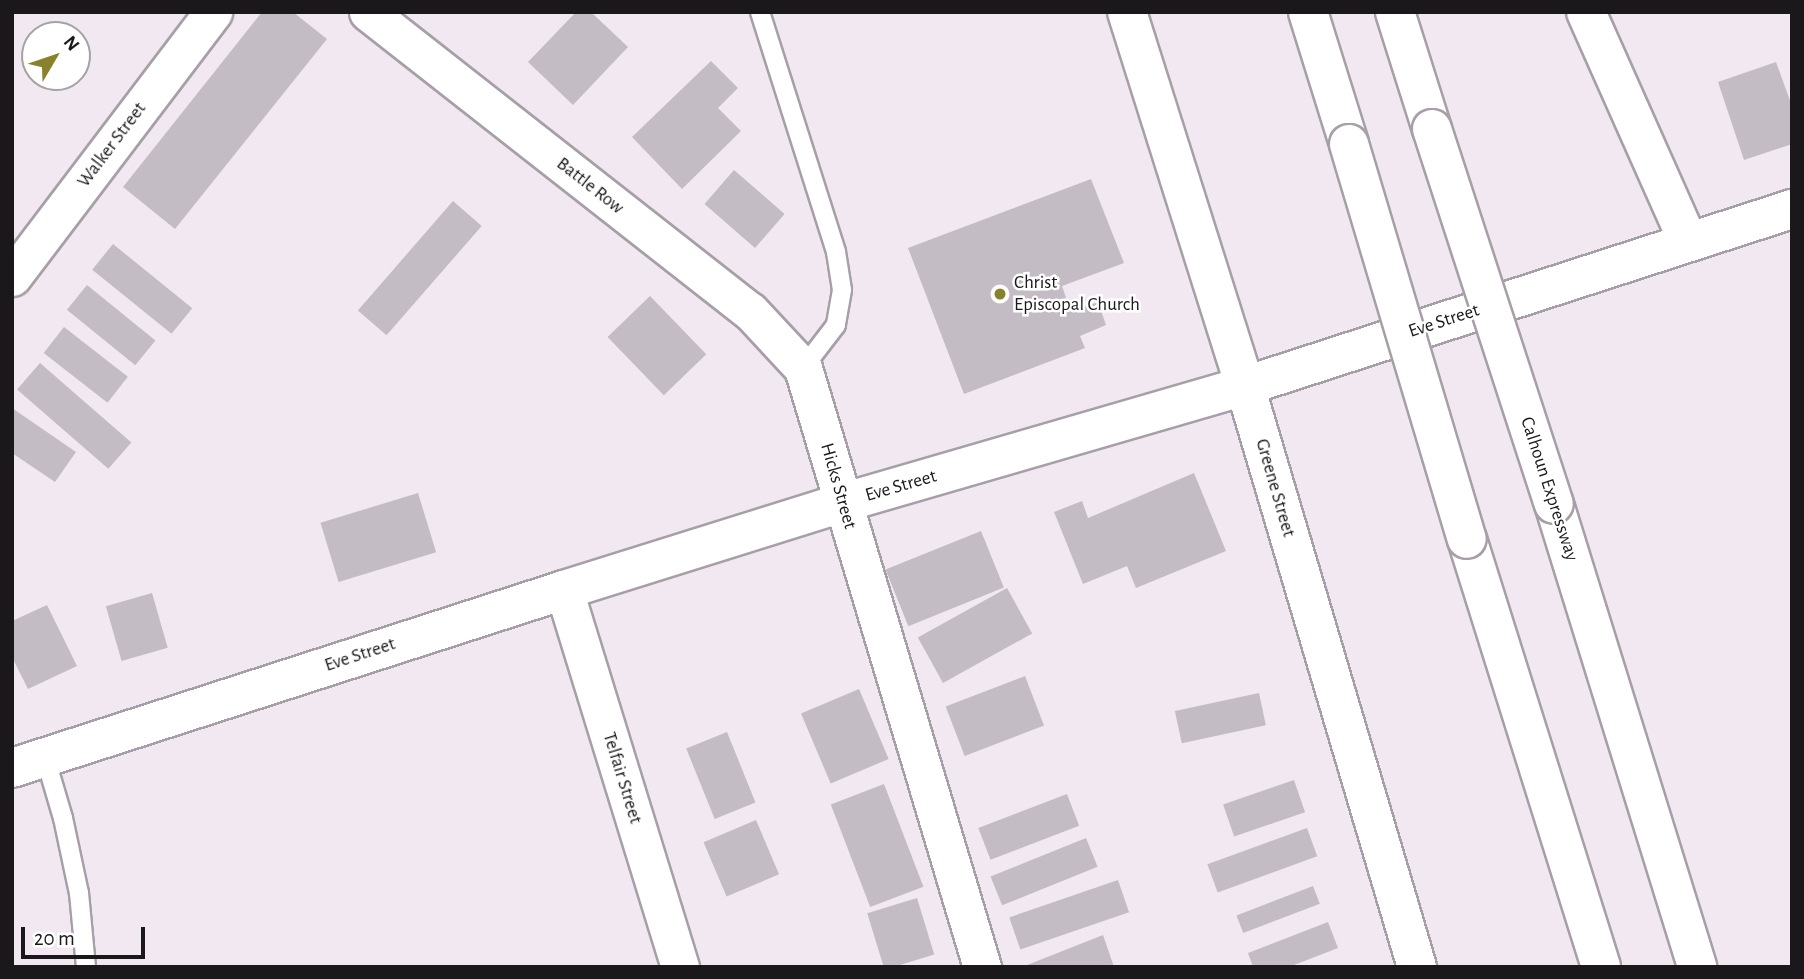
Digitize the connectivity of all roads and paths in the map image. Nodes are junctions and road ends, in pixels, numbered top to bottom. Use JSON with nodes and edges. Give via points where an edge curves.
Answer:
{"nodes":[{"id":1,"x":212,"y":12,"type":"edge"},
{"id":2,"x":760,"y":12,"type":"edge"},
{"id":3,"x":1127,"y":12,"type":"edge"},
{"id":4,"x":1308,"y":12,"type":"edge"},
{"id":5,"x":1395,"y":12,"type":"edge"},
{"id":6,"x":1586,"y":12,"type":"edge"},
{"id":7,"x":377,"y":16,"type":"edge"},
{"id":8,"x":1792,"y":209,"type":"edge"},
{"id":9,"x":1688,"y":241,"type":"junction"},
{"id":10,"x":12,"y":277,"type":"edge"},
{"id":11,"x":803,"y":368,"type":"junction"},
{"id":12,"x":1245,"y":386,"type":"junction"},
{"id":13,"x":842,"y":503,"type":"junction"},
{"id":14,"x":564,"y":590,"type":"junction"},
{"id":15,"x":29,"y":763,"type":"edge"},
{"id":16,"x":86,"y":967,"type":"edge"},
{"id":17,"x":680,"y":967,"type":"edge"},
{"id":18,"x":982,"y":967,"type":"edge"},
{"id":19,"x":1417,"y":967,"type":"edge"},
{"id":20,"x":1601,"y":967,"type":"edge"},
{"id":21,"x":1697,"y":967,"type":"edge"}],
"edges":[{"from":1,"to":10,"type":"street","name":"Walker Street"},
{"from":2,"to":11,"type":"lane","via":[[836,252],[842,290],[836,324]]},
{"from":3,"to":12,"type":"main road","name":"Greene Street"},
{"from":4,"to":20,"type":"main road","bridge":true},
{"from":5,"to":21,"type":"main road","name":"Calhoun Expressway","bridge":true},
{"from":6,"to":9,"type":"main road"},
{"from":7,"to":11,"type":"street","name":"Battle Row","via":[[750,311]]},
{"from":8,"to":9,"type":"main road","name":"Eve Street"},
{"from":9,"to":12,"type":"main road","name":"Eve Street"},
{"from":11,"to":13,"type":"street","name":"Hicks Street"},
{"from":12,"to":13,"type":"main road","name":"Eve Street"},
{"from":12,"to":19,"type":"main road","name":"Greene Street"},
{"from":13,"to":14,"type":"main road","name":"Eve Street"},
{"from":13,"to":18,"type":"street","name":"Hicks Street"},
{"from":14,"to":15,"type":"main road","name":"Eve Street"},
{"from":14,"to":17,"type":"street","name":"Telfair Street"},
{"from":15,"to":16,"type":"lane","via":[[63,818],[79,892]]}]}
